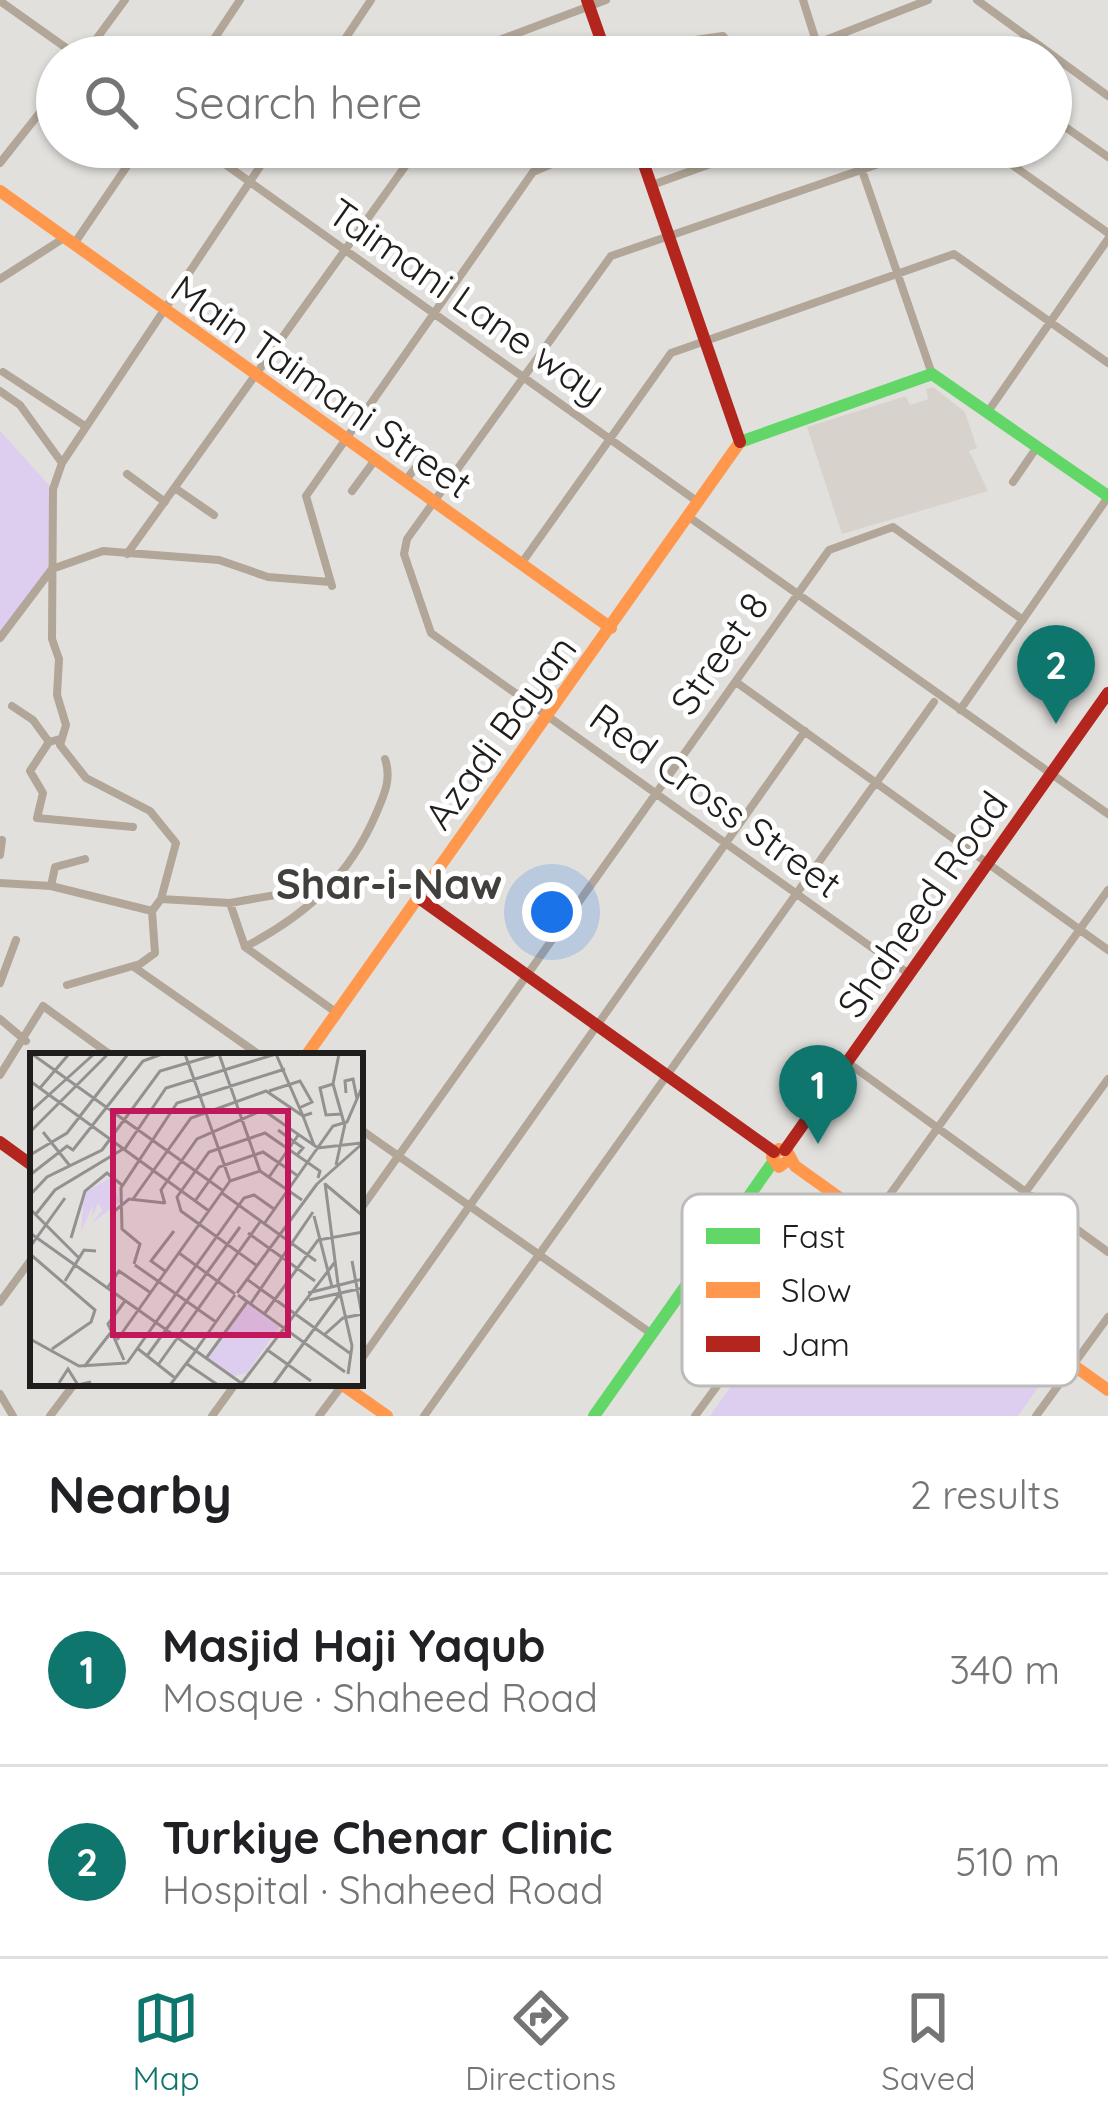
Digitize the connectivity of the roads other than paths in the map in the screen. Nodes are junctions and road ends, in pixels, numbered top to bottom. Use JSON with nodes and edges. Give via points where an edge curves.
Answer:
{"nodes":[{"id":1,"x":124,"y":0,"type":"edge"},
{"id":2,"x":240,"y":0,"type":"edge"},
{"id":3,"x":371,"y":0,"type":"edge"},
{"id":4,"x":606,"y":0,"type":"edge"},
{"id":5,"x":802,"y":0,"type":"edge"},
{"id":6,"x":928,"y":0,"type":"edge"},
{"id":7,"x":977,"y":0,"type":"edge"},
{"id":8,"x":0,"y":1,"type":"edge"},
{"id":9,"x":588,"y":3,"type":"edge"},
{"id":10,"x":51,"y":36,"type":"edge"},
{"id":11,"x":97,"y":36,"type":"edge"},
{"id":12,"x":216,"y":36,"type":"edge"},
{"id":13,"x":347,"y":36,"type":"edge"},
{"id":14,"x":508,"y":36,"type":"edge"},
{"id":15,"x":600,"y":36,"type":"edge"},
{"id":16,"x":814,"y":36,"type":"edge"},
{"id":17,"x":834,"y":36,"type":"edge"},
{"id":18,"x":1026,"y":36,"type":"edge"},
{"id":19,"x":1072,"y":70,"type":"edge"},
{"id":20,"x":1108,"y":96,"type":"edge"},
{"id":21,"x":36,"y":118,"type":"edge"},
{"id":22,"x":1072,"y":132,"type":"edge"},
{"id":23,"x":1108,"y":157,"type":"edge"},
{"id":24,"x":0,"y":164,"type":"edge"},
{"id":25,"x":124,"y":168,"type":"edge"},
{"id":26,"x":230,"y":168,"type":"edge"},
{"id":27,"x":260,"y":168,"type":"edge"},
{"id":28,"x":402,"y":168,"type":"edge"},
{"id":29,"x":542,"y":168,"type":"edge"},
{"id":30,"x":646,"y":168,"type":"edge"},
{"id":31,"x":699,"y":168,"type":"edge"},
{"id":32,"x":862,"y":168,"type":"edge"},
{"id":33,"x":871,"y":168,"type":"edge"},
{"id":34,"x":1016,"y":168,"type":"edge"},
{"id":35,"x":863,"y":171,"type":"junction"},
{"id":36,"x":250,"y":183,"type":"junction"},
{"id":37,"x":652,"y":185,"type":"junction"},
{"id":38,"x":0,"y":191,"type":"edge"},
{"id":39,"x":1108,"y":236,"type":"edge"},
{"id":40,"x":669,"y":238,"type":"junction"},
{"id":41,"x":69,"y":241,"type":"junction"},
{"id":42,"x":342,"y":249,"type":"junction"},
{"id":43,"x":900,"y":270,"type":"junction"},
{"id":44,"x":0,"y":279,"type":"edge"},
{"id":45,"x":163,"y":309,"type":"junction"},
{"id":46,"x":436,"y":314,"type":"junction"},
{"id":47,"x":1051,"y":322,"type":"junction"},
{"id":48,"x":705,"y":339,"type":"junction"},
{"id":49,"x":1108,"y":363,"type":"edge"},
{"id":50,"x":3,"y":372,"type":"dead end"},
{"id":51,"x":256,"y":374,"type":"junction"},
{"id":52,"x":932,"y":374,"type":"junction"},
{"id":53,"x":522,"y":380,"type":"junction"},
{"id":54,"x":0,"y":392,"type":"edge"},
{"id":55,"x":988,"y":412,"type":"junction"},
{"id":56,"x":85,"y":426,"type":"junction"},
{"id":57,"x":346,"y":439,"type":"junction"},
{"id":58,"x":612,"y":439,"type":"junction"},
{"id":59,"x":740,"y":442,"type":"junction"},
{"id":60,"x":1037,"y":447,"type":"junction"},
{"id":61,"x":424,"y":457,"type":"dead end"},
{"id":62,"x":375,"y":460,"type":"junction"},
{"id":63,"x":62,"y":463,"type":"junction"},
{"id":64,"x":127,"y":474,"type":"dead end"},
{"id":65,"x":405,"y":481,"type":"junction"},
{"id":66,"x":1012,"y":482,"type":"dead end"},
{"id":67,"x":175,"y":488,"type":"junction"},
{"id":68,"x":352,"y":491,"type":"dead end"},
{"id":69,"x":1108,"y":497,"type":"edge"},
{"id":70,"x":165,"y":502,"type":"junction"},
{"id":71,"x":434,"y":502,"type":"junction"},
{"id":72,"x":699,"y":503,"type":"junction"},
{"id":73,"x":214,"y":515,"type":"dead end"},
{"id":74,"x":689,"y":517,"type":"junction"},
{"id":75,"x":127,"y":554,"type":"junction"},
{"id":76,"x":521,"y":564,"type":"junction"},
{"id":77,"x":52,"y":569,"type":"junction"},
{"id":78,"x":797,"y":594,"type":"junction"},
{"id":79,"x":1023,"y":620,"type":"junction"},
{"id":80,"x":611,"y":628,"type":"junction"},
{"id":81,"x":0,"y":638,"type":"edge"},
{"id":82,"x":736,"y":682,"type":"junction"},
{"id":83,"x":1108,"y":693,"type":"edge"},
{"id":84,"x":934,"y":702,"type":"dead end"},
{"id":85,"x":12,"y":706,"type":"dead end"},
{"id":86,"x":960,"y":710,"type":"junction"},
{"id":87,"x":548,"y":717,"type":"junction"},
{"id":88,"x":805,"y":731,"type":"junction"},
{"id":89,"x":55,"y":740,"type":"junction"},
{"id":90,"x":385,"y":759,"type":"dead end"},
{"id":91,"x":1051,"y":774,"type":"junction"},
{"id":92,"x":876,"y":783,"type":"junction"},
{"id":93,"x":656,"y":793,"type":"junction"},
{"id":94,"x":1108,"y":814,"type":"edge"},
{"id":95,"x":133,"y":827,"type":"dead end"},
{"id":96,"x":2,"y":840,"type":"edge"},
{"id":97,"x":724,"y":842,"type":"junction"},
{"id":98,"x":0,"y":855,"type":"edge"},
{"id":99,"x":85,"y":859,"type":"dead end"},
{"id":100,"x":988,"y":863,"type":"junction"},
{"id":101,"x":0,"y":884,"type":"edge"},
{"id":102,"x":332,"y":885,"type":"junction"},
{"id":103,"x":51,"y":886,"type":"junction"},
{"id":104,"x":1108,"y":890,"type":"edge"},
{"id":105,"x":798,"y":897,"type":"junction"},
{"id":106,"x":419,"y":898,"type":"junction"},
{"id":107,"x":161,"y":899,"type":"junction"},
{"id":108,"x":230,"y":904,"type":"junction"},
{"id":109,"x":152,"y":911,"type":"junction"},
{"id":110,"x":1081,"y":931,"type":"junction"},
{"id":111,"x":16,"y":940,"type":"dead end"},
{"id":112,"x":245,"y":947,"type":"junction"},
{"id":113,"x":1108,"y":950,"type":"edge"},
{"id":114,"x":133,"y":966,"type":"junction"},
{"id":115,"x":909,"y":974,"type":"junction"},
{"id":116,"x":526,"y":976,"type":"junction"},
{"id":117,"x":0,"y":983,"type":"edge"},
{"id":118,"x":67,"y":985,"type":"dead end"},
{"id":119,"x":337,"y":1012,"type":"junction"},
{"id":120,"x":0,"y":1019,"type":"edge"},
{"id":121,"x":597,"y":1028,"type":"junction"},
{"id":122,"x":26,"y":1041,"type":"junction"},
{"id":123,"x":108,"y":1053,"type":"edge"},
{"id":124,"x":257,"y":1053,"type":"edge"},
{"id":125,"x":308,"y":1053,"type":"edge"},
{"id":126,"x":847,"y":1062,"type":"junction"},
{"id":127,"x":0,"y":1075,"type":"edge"},
{"id":128,"x":666,"y":1078,"type":"junction"},
{"id":129,"x":1108,"y":1079,"type":"edge"},
{"id":130,"x":937,"y":1128,"type":"junction"},
{"id":131,"x":363,"y":1131,"type":"edge"},
{"id":132,"x":0,"y":1142,"type":"edge"},
{"id":133,"x":398,"y":1157,"type":"junction"},
{"id":134,"x":778,"y":1159,"type":"junction"},
{"id":135,"x":30,"y":1164,"type":"edge"},
{"id":136,"x":1024,"y":1191,"type":"junction"},
{"id":137,"x":753,"y":1194,"type":"edge"},
{"id":138,"x":831,"y":1194,"type":"edge"},
{"id":139,"x":890,"y":1194,"type":"edge"},
{"id":140,"x":1022,"y":1194,"type":"edge"},
{"id":141,"x":1028,"y":1194,"type":"edge"},
{"id":142,"x":363,"y":1206,"type":"edge"},
{"id":143,"x":471,"y":1208,"type":"junction"},
{"id":144,"x":1078,"y":1230,"type":"edge"},
{"id":145,"x":1108,"y":1252,"type":"edge"},
{"id":146,"x":542,"y":1255,"type":"junction"},
{"id":147,"x":30,"y":1261,"type":"edge"},
{"id":148,"x":682,"y":1292,"type":"edge"},
{"id":149,"x":0,"y":1302,"type":"edge"},
{"id":150,"x":1108,"y":1317,"type":"edge"},
{"id":151,"x":652,"y":1334,"type":"junction"},
{"id":152,"x":363,"y":1357,"type":"edge"},
{"id":153,"x":1078,"y":1358,"type":"edge"},
{"id":154,"x":1078,"y":1369,"type":"edge"},
{"id":155,"x":73,"y":1386,"type":"edge"},
{"id":156,"x":234,"y":1386,"type":"edge"},
{"id":157,"x":341,"y":1386,"type":"edge"},
{"id":158,"x":345,"y":1386,"type":"edge"},
{"id":159,"x":717,"y":1386,"type":"edge"},
{"id":160,"x":1058,"y":1386,"type":"edge"},
{"id":161,"x":1108,"y":1390,"type":"edge"},
{"id":162,"x":0,"y":1394,"type":"edge"},
{"id":163,"x":13,"y":1416,"type":"edge"},
{"id":164,"x":50,"y":1416,"type":"edge"},
{"id":165,"x":212,"y":1416,"type":"edge"},
{"id":166,"x":319,"y":1416,"type":"edge"},
{"id":167,"x":387,"y":1416,"type":"edge"},
{"id":168,"x":424,"y":1416,"type":"edge"},
{"id":169,"x":593,"y":1416,"type":"edge"},
{"id":170,"x":695,"y":1416,"type":"edge"},
{"id":171,"x":1036,"y":1416,"type":"edge"}],
"edges":[{"from":1,"to":11,"type":"street"},
{"from":2,"to":12,"type":"street"},
{"from":3,"to":13,"type":"street"},
{"from":4,"to":9,"type":"street"},
{"from":5,"to":16,"type":"street"},
{"from":6,"to":17,"type":"street"},
{"from":7,"to":18,"type":"street"},
{"from":8,"to":10,"type":"street"},
{"from":9,"to":14,"type":"street"},
{"from":9,"to":15,"type":"main road"},
{"from":19,"to":20,"type":"street"},
{"from":21,"to":24,"type":"street"},
{"from":22,"to":23,"type":"street"},
{"from":25,"to":41,"type":"street"},
{"from":26,"to":36,"type":"street","name":"Taimani Lane way"},
{"from":27,"to":36,"type":"street"},
{"from":28,"to":42,"type":"street"},
{"from":29,"to":46,"type":"street"},
{"from":30,"to":37,"type":"main road"},
{"from":31,"to":37,"type":"street"},
{"from":32,"to":35,"type":"street"},
{"from":33,"to":35,"type":"street","name":"Red Cross Street"},
{"from":34,"to":39,"type":"street"},
{"from":35,"to":40,"type":"street","name":"Red Cross Street"},
{"from":35,"to":43,"type":"street"},
{"from":36,"to":42,"type":"street","name":"Taimani Lane way"},
{"from":36,"to":45,"type":"street"},
{"from":37,"to":40,"type":"main road"},
{"from":38,"to":41,"type":"main road","name":"Main Taimani Street"},
{"from":39,"to":47,"type":"street"},
{"from":40,"to":48,"type":"main road"},
{"from":40,"to":53,"type":"street","name":"Red Cross Street","via":[[605,260]]},
{"from":41,"to":44,"type":"street"},
{"from":41,"to":45,"type":"main road","name":"Main Taimani Street"},
{"from":42,"to":46,"type":"street","name":"Taimani Lane way"},
{"from":42,"to":51,"type":"street"},
{"from":43,"to":47,"type":"street","via":[[954,254]]},
{"from":43,"to":48,"type":"street"},
{"from":43,"to":52,"type":"street"},
{"from":45,"to":51,"type":"main road","name":"Main Taimani Street"},
{"from":45,"to":56,"type":"street"},
{"from":46,"to":53,"type":"street","name":"Taimani Lane way"},
{"from":46,"to":57,"type":"street"},
{"from":47,"to":49,"type":"street"},
{"from":47,"to":55,"type":"street"},
{"from":48,"to":58,"type":"street","via":[[668,356]]},
{"from":48,"to":59,"type":"main road"},
{"from":50,"to":56,"type":"street"},
{"from":51,"to":57,"type":"main road","name":"Main Taimani Street"},
{"from":51,"to":67,"type":"street"},
{"from":52,"to":55,"type":"main road"},
{"from":52,"to":59,"type":"main road"},
{"from":53,"to":58,"type":"street","name":"Taimani Lane way"},
{"from":53,"to":71,"type":"street","name":"Red Cross Street"},
{"from":54,"to":63,"type":"street","via":[[20,405]]},
{"from":55,"to":60,"type":"main road"},
{"from":56,"to":63,"type":"street"},
{"from":57,"to":62,"type":"main road","name":"Main Taimani Street"},
{"from":57,"to":75,"type":"street","via":[[305,498],[331,584],[268,577],[219,560]]},
{"from":58,"to":72,"type":"street","name":"Taimani Lane way"},
{"from":58,"to":76,"type":"street"},
{"from":59,"to":72,"type":"main road","name":"Azadi Bayan"},
{"from":60,"to":66,"type":"street"},
{"from":60,"to":69,"type":"main road"},
{"from":61,"to":65,"type":"street"},
{"from":62,"to":65,"type":"main road","name":"Main Taimani Street"},
{"from":62,"to":68,"type":"street"},
{"from":63,"to":77,"type":"street","via":[[53,484]]},
{"from":64,"to":70,"type":"street"},
{"from":65,"to":71,"type":"main road","name":"Main Taimani Street"},
{"from":67,"to":70,"type":"street"},
{"from":67,"to":73,"type":"street"},
{"from":69,"to":79,"type":"street"},
{"from":70,"to":75,"type":"street"},
{"from":71,"to":76,"type":"main road","name":"Main Taimani Street"},
{"from":71,"to":87,"type":"street","name":"Red Cross Street","via":[[404,554],[426,625]]},
{"from":72,"to":74,"type":"main road","name":"Azadi Bayan"},
{"from":74,"to":78,"type":"street"},
{"from":74,"to":80,"type":"main road","name":"Azadi Bayan"},
{"from":75,"to":77,"type":"street","via":[[103,551]]},
{"from":76,"to":80,"type":"main road","name":"Main Taimani Street"},
{"from":77,"to":81,"type":"street"},
{"from":77,"to":89,"type":"street","via":[[57,695],[67,729]]},
{"from":78,"to":79,"type":"street","name":"Street 8","via":[[829,550],[889,526]]},
{"from":78,"to":82,"type":"street","name":"Street 8"},
{"from":78,"to":86,"type":"street"},
{"from":79,"to":86,"type":"street"},
{"from":80,"to":87,"type":"main road","name":"Azadi Bayan"},
{"from":82,"to":88,"type":"street"},
{"from":82,"to":93,"type":"street","name":"Street 8"},
{"from":83,"to":91,"type":"main road","name":"Shaheed Road"},
{"from":84,"to":92,"type":"street"},
{"from":85,"to":89,"type":"street"},
{"from":86,"to":91,"type":"street"},
{"from":87,"to":93,"type":"street","name":"Red Cross Street"},
{"from":87,"to":106,"type":"main road","name":"Azadi Bayan"},
{"from":88,"to":92,"type":"street"},
{"from":88,"to":97,"type":"street"},
{"from":89,"to":95,"type":"street","via":[[30,774],[44,793],[37,818]]},
{"from":89,"to":107,"type":"street","via":[[86,778],[150,811],[176,837]]},
{"from":90,"to":102,"type":"street","via":[[384,794],[352,863]]},
{"from":91,"to":94,"type":"street"},
{"from":91,"to":100,"type":"main road","name":"Shaheed Road"},
{"from":92,"to":100,"type":"street"},
{"from":92,"to":105,"type":"street"},
{"from":93,"to":97,"type":"street","name":"Red Cross Street"},
{"from":93,"to":116,"type":"street","name":"Street 8"},
{"from":96,"to":98,"type":"street"},
{"from":97,"to":105,"type":"street","name":"Red Cross Street"},
{"from":97,"to":121,"type":"street"},
{"from":99,"to":103,"type":"street","via":[[56,866]]},
{"from":100,"to":110,"type":"street"},
{"from":100,"to":115,"type":"main road","name":"Shaheed Road"},
{"from":101,"to":103,"type":"street"},
{"from":102,"to":108,"type":"street"},
{"from":102,"to":112,"type":"street"},
{"from":103,"to":109,"type":"street"},
{"from":104,"to":110,"type":"street"},
{"from":105,"to":115,"type":"street","name":"Red Cross Street"},
{"from":105,"to":128,"type":"street"},
{"from":106,"to":116,"type":"main road"},
{"from":106,"to":119,"type":"main road","name":"Azadi Bayan"},
{"from":107,"to":108,"type":"street"},
{"from":107,"to":109,"type":"street"},
{"from":108,"to":112,"type":"street"},
{"from":109,"to":114,"type":"street","via":[[156,950]]},
{"from":110,"to":113,"type":"street"},
{"from":110,"to":130,"type":"street"},
{"from":111,"to":117,"type":"street"},
{"from":112,"to":119,"type":"street"},
{"from":114,"to":118,"type":"street"},
{"from":114,"to":124,"type":"street"},
{"from":115,"to":126,"type":"main road","name":"Shaheed Road"},
{"from":116,"to":121,"type":"main road"},
{"from":116,"to":133,"type":"street","name":"Street 8"},
{"from":119,"to":125,"type":"main road","name":"Azadi Bayan"},
{"from":120,"to":122,"type":"street"},
{"from":121,"to":128,"type":"main road"},
{"from":121,"to":143,"type":"street"},
{"from":122,"to":123,"type":"street","via":[[43,1006]]},
{"from":122,"to":127,"type":"street"},
{"from":126,"to":130,"type":"street"},
{"from":126,"to":134,"type":"main road","name":"Shaheed Road"},
{"from":128,"to":134,"type":"main road"},
{"from":128,"to":146,"type":"street"},
{"from":129,"to":136,"type":"street"},
{"from":130,"to":136,"type":"street"},
{"from":130,"to":139,"type":"street"},
{"from":131,"to":133,"type":"street"},
{"from":132,"to":135,"type":"main road"},
{"from":133,"to":142,"type":"street","name":"Street 8"},
{"from":133,"to":143,"type":"street"},
{"from":134,"to":137,"type":"main road","name":"Shaheed Road"},
{"from":134,"to":138,"type":"main road"},
{"from":136,"to":140,"type":"street"},
{"from":136,"to":141,"type":"street"},
{"from":143,"to":146,"type":"street"},
{"from":143,"to":152,"type":"street"},
{"from":144,"to":145,"type":"street"},
{"from":146,"to":151,"type":"street"},
{"from":146,"to":168,"type":"street"},
{"from":147,"to":149,"type":"street"},
{"from":148,"to":151,"type":"main road","name":"Shaheed Road"},
{"from":150,"to":153,"type":"street"},
{"from":151,"to":169,"type":"main road","name":"Shaheed Road"},
{"from":154,"to":161,"type":"main road"},
{"from":155,"to":164,"type":"street"},
{"from":156,"to":165,"type":"street"},
{"from":157,"to":166,"type":"street"},
{"from":158,"to":167,"type":"main road"},
{"from":159,"to":170,"type":"street"},
{"from":160,"to":171,"type":"street"},
{"from":162,"to":163,"type":"street"}]}
